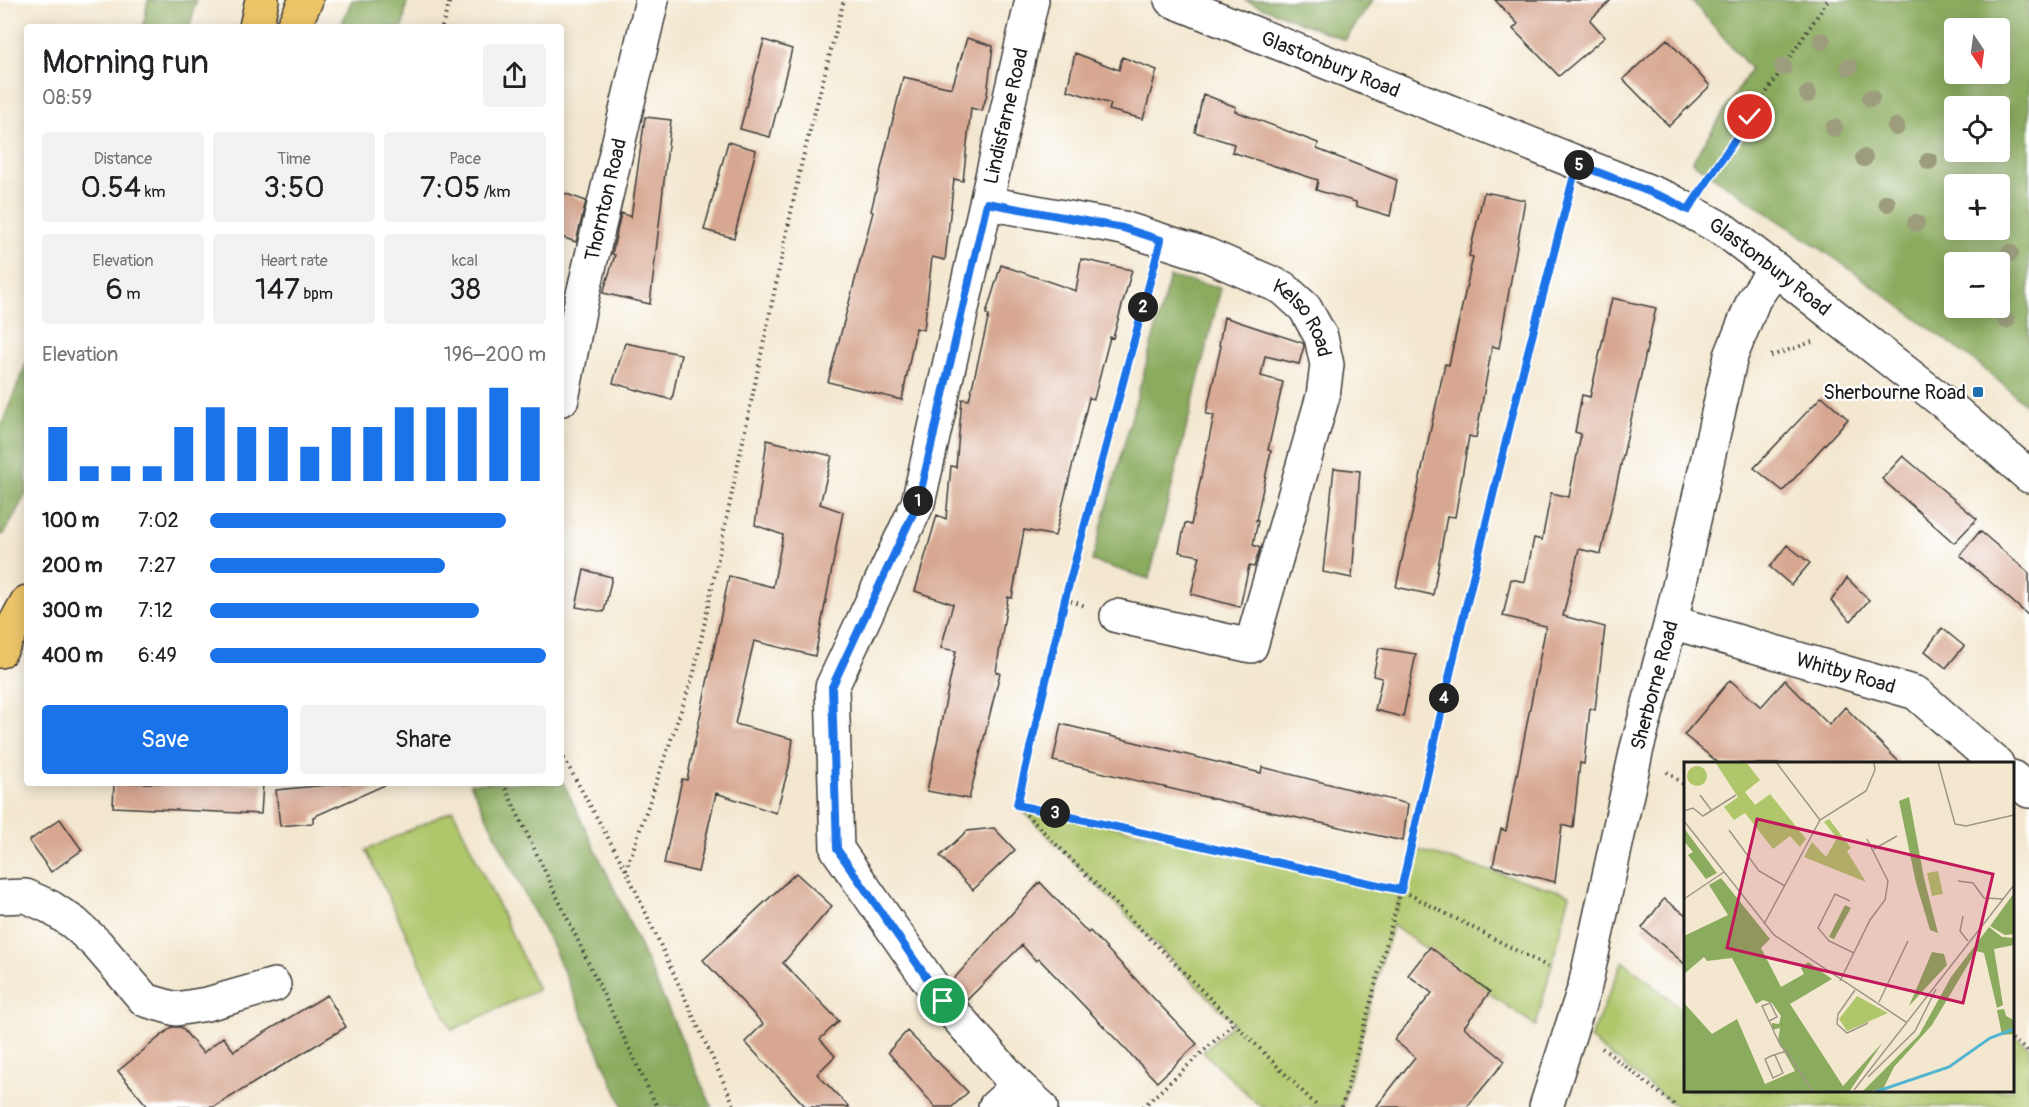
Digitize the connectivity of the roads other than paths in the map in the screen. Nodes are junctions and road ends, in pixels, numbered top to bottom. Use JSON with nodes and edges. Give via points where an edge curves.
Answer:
{"nodes":[{"id":1,"x":262,"y":0,"type":"edge"},
{"id":2,"x":306,"y":0,"type":"edge"},
{"id":3,"x":652,"y":0,"type":"edge"},
{"id":4,"x":1032,"y":0,"type":"edge"},
{"id":5,"x":1171,"y":0,"type":"edge"},
{"id":6,"x":257,"y":24,"type":"edge"},
{"id":7,"x":294,"y":24,"type":"edge"},
{"id":8,"x":987,"y":203,"type":"junction"},
{"id":9,"x":1775,"y":269,"type":"junction"},
{"id":10,"x":564,"y":389,"type":"edge"},
{"id":11,"x":2029,"y":476,"type":"edge"},
{"id":12,"x":24,"y":607,"type":"edge"},
{"id":13,"x":1117,"y":616,"type":"dead end"},
{"id":14,"x":1671,"y":622,"type":"junction"},
{"id":15,"x":0,"y":651,"type":"edge"},
{"id":16,"x":1995,"y":762,"type":"edge"},
{"id":17,"x":2014,"y":778,"type":"edge"},
{"id":18,"x":2029,"y":791,"type":"edge"},
{"id":19,"x":0,"y":897,"type":"edge"},
{"id":20,"x":274,"y":985,"type":"dead end"},
{"id":21,"x":1018,"y":1100,"type":"edge"},
{"id":22,"x":1545,"y":1107,"type":"edge"}],
"edges":[{"from":1,"to":6,"type":"main road"},
{"from":2,"to":7,"type":"main road"},
{"from":3,"to":10,"type":"street","name":"Thornton Road"},
{"from":4,"to":8,"type":"street","name":"Lindisfarne Road"},
{"from":5,"to":9,"type":"street","name":"Glastonbury Road","via":[[1668,199],[1724,230]]},
{"from":8,"to":13,"type":"street","name":"Kelso Road","via":[[1123,228],[1207,255],[1283,288],[1305,308],[1322,337],[1327,364],[1323,396],[1251,646]]},
{"from":8,"to":21,"type":"street","name":"Lindisfarne Road","via":[[918,503],[832,687],[837,849]]},
{"from":9,"to":11,"type":"street","name":"Glastonbury Road","via":[[1952,409]]},
{"from":9,"to":14,"type":"street","name":"Sherborne Road","via":[[1754,299],[1731,356]]},
{"from":12,"to":15,"type":"main road"},
{"from":14,"to":16,"type":"street","name":"Whitby Road","via":[[1916,693]]},
{"from":14,"to":22,"type":"street","name":"Sherborne Road","via":[[1637,748],[1585,986]]},
{"from":17,"to":18,"type":"street"},
{"from":19,"to":20,"type":"street","via":[[26,896],[74,922],[145,1000],[176,1009]]}]}
